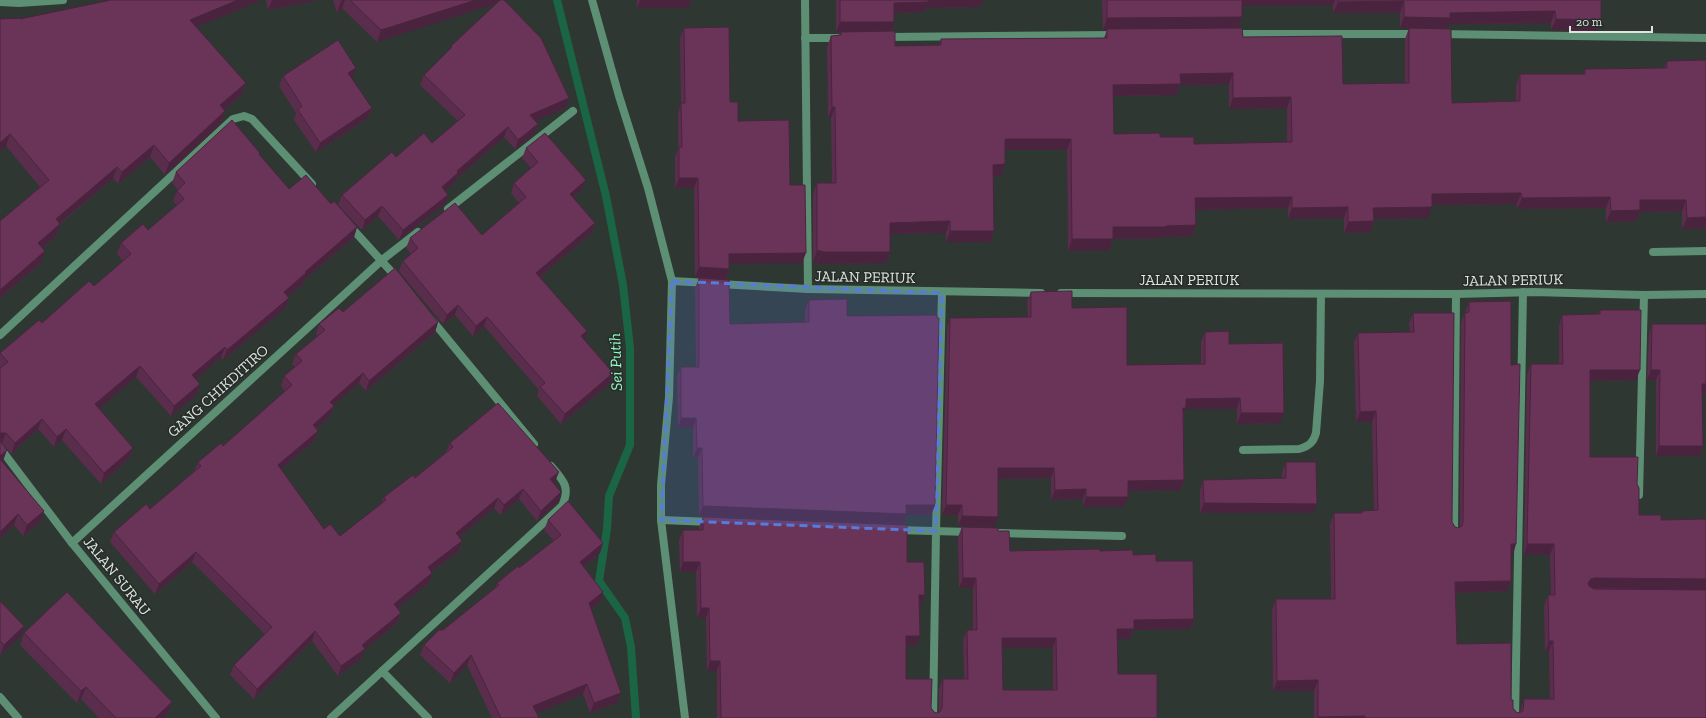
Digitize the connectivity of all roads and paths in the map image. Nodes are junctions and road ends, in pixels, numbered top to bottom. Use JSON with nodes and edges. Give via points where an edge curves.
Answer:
{"nodes":[{"id":1,"x":63,"y":0,"type":"edge"},
{"id":2,"x":592,"y":0,"type":"edge"},
{"id":3,"x":805,"y":0,"type":"edge"},
{"id":4,"x":0,"y":2,"type":"edge"},
{"id":5,"x":1220,"y":34,"type":"edge"},
{"id":6,"x":1124,"y":35,"type":"edge"},
{"id":7,"x":877,"y":37,"type":"edge"},
{"id":8,"x":805,"y":38,"type":"junction"},
{"id":9,"x":845,"y":38,"type":"edge"},
{"id":10,"x":1706,"y":38,"type":"edge"},
{"id":11,"x":573,"y":111,"type":"dead end"},
{"id":12,"x":319,"y":192,"type":"edge"},
{"id":13,"x":444,"y":212,"type":"edge"},
{"id":14,"x":340,"y":215,"type":"edge"},
{"id":15,"x":425,"y":227,"type":"edge"},
{"id":16,"x":1706,"y":251,"type":"edge"},
{"id":17,"x":1653,"y":252,"type":"dead end"},
{"id":18,"x":382,"y":260,"type":"junction"},
{"id":19,"x":672,"y":281,"type":"junction"},
{"id":20,"x":404,"y":286,"type":"edge"},
{"id":21,"x":808,"y":289,"type":"junction"},
{"id":22,"x":942,"y":292,"type":"junction"},
{"id":23,"x":1523,"y":292,"type":"junction"},
{"id":24,"x":1321,"y":294,"type":"junction"},
{"id":25,"x":1456,"y":294,"type":"junction"},
{"id":26,"x":1706,"y":294,"type":"edge"},
{"id":27,"x":1644,"y":295,"type":"junction"},
{"id":28,"x":424,"y":310,"type":"edge"},
{"id":29,"x":0,"y":335,"type":"edge"},
{"id":30,"x":0,"y":448,"type":"edge"},
{"id":31,"x":538,"y":450,"type":"edge"},
{"id":32,"x":1243,"y":450,"type":"dead end"},
{"id":33,"x":548,"y":462,"type":"edge"},
{"id":34,"x":1639,"y":495,"type":"edge"},
{"id":35,"x":661,"y":520,"type":"junction"},
{"id":36,"x":716,"y":522,"type":"edge"},
{"id":37,"x":889,"y":530,"type":"edge"},
{"id":38,"x":936,"y":532,"type":"junction"},
{"id":39,"x":1454,"y":533,"type":"edge"},
{"id":40,"x":1122,"y":536,"type":"dead end"},
{"id":41,"x":72,"y":543,"type":"junction"},
{"id":42,"x":382,"y":671,"type":"junction"},
{"id":43,"x":0,"y":697,"type":"edge"},
{"id":44,"x":18,"y":718,"type":"edge"},
{"id":45,"x":216,"y":718,"type":"edge"},
{"id":46,"x":331,"y":718,"type":"edge"},
{"id":47,"x":428,"y":718,"type":"edge"},
{"id":48,"x":685,"y":718,"type":"edge"},
{"id":49,"x":933,"y":718,"type":"edge"},
{"id":50,"x":1515,"y":718,"type":"edge"}],
"edges":[{"from":1,"to":4,"type":"street"},
{"from":2,"to":19,"type":"street","via":[[648,188]]},
{"from":3,"to":8,"type":"street"},
{"from":5,"to":10,"type":"street"},
{"from":6,"to":7,"type":"street"},
{"from":8,"to":9,"type":"street"},
{"from":8,"to":21,"type":"street"},
{"from":11,"to":13,"type":"street"},
{"from":12,"to":29,"type":"street","via":[[252,119],[244,116],[233,119]]},
{"from":14,"to":18,"type":"street"},
{"from":15,"to":18,"type":"street","name":"GANG CHIKDITIRO"},
{"from":16,"to":17,"type":"street"},
{"from":18,"to":20,"type":"street"},
{"from":18,"to":41,"type":"street","name":"GANG CHIKDITIRO"},
{"from":19,"to":21,"type":"street","name":"JALAN PERIUK"},
{"from":19,"to":35,"type":"street","via":[[669,397],[661,485]]},
{"from":21,"to":22,"type":"street","name":"JALAN PERIUK"},
{"from":22,"to":24,"type":"street","name":"JALAN PERIUK"},
{"from":22,"to":38,"type":"street"},
{"from":23,"to":25,"type":"street","name":"JALAN PERIUK"},
{"from":23,"to":27,"type":"street","name":"JALAN PERIUK"},
{"from":23,"to":50,"type":"street"},
{"from":24,"to":25,"type":"street","name":"JALAN PERIUK"},
{"from":24,"to":32,"type":"street","via":[[1320,381],[1314,441],[1299,449]]},
{"from":25,"to":39,"type":"street"},
{"from":26,"to":27,"type":"street","name":"JALAN PERIUK"},
{"from":27,"to":34,"type":"street"},
{"from":28,"to":31,"type":"street"},
{"from":30,"to":41,"type":"street","name":"JALAN SURAU"},
{"from":33,"to":42,"type":"street","via":[[566,487],[562,506]]},
{"from":35,"to":36,"type":"street"},
{"from":35,"to":48,"type":"street"},
{"from":37,"to":38,"type":"street"},
{"from":38,"to":40,"type":"street"},
{"from":38,"to":49,"type":"street"},
{"from":41,"to":45,"type":"street","name":"JALAN SURAU"},
{"from":42,"to":46,"type":"street"},
{"from":42,"to":47,"type":"street"},
{"from":43,"to":44,"type":"street"}]}
